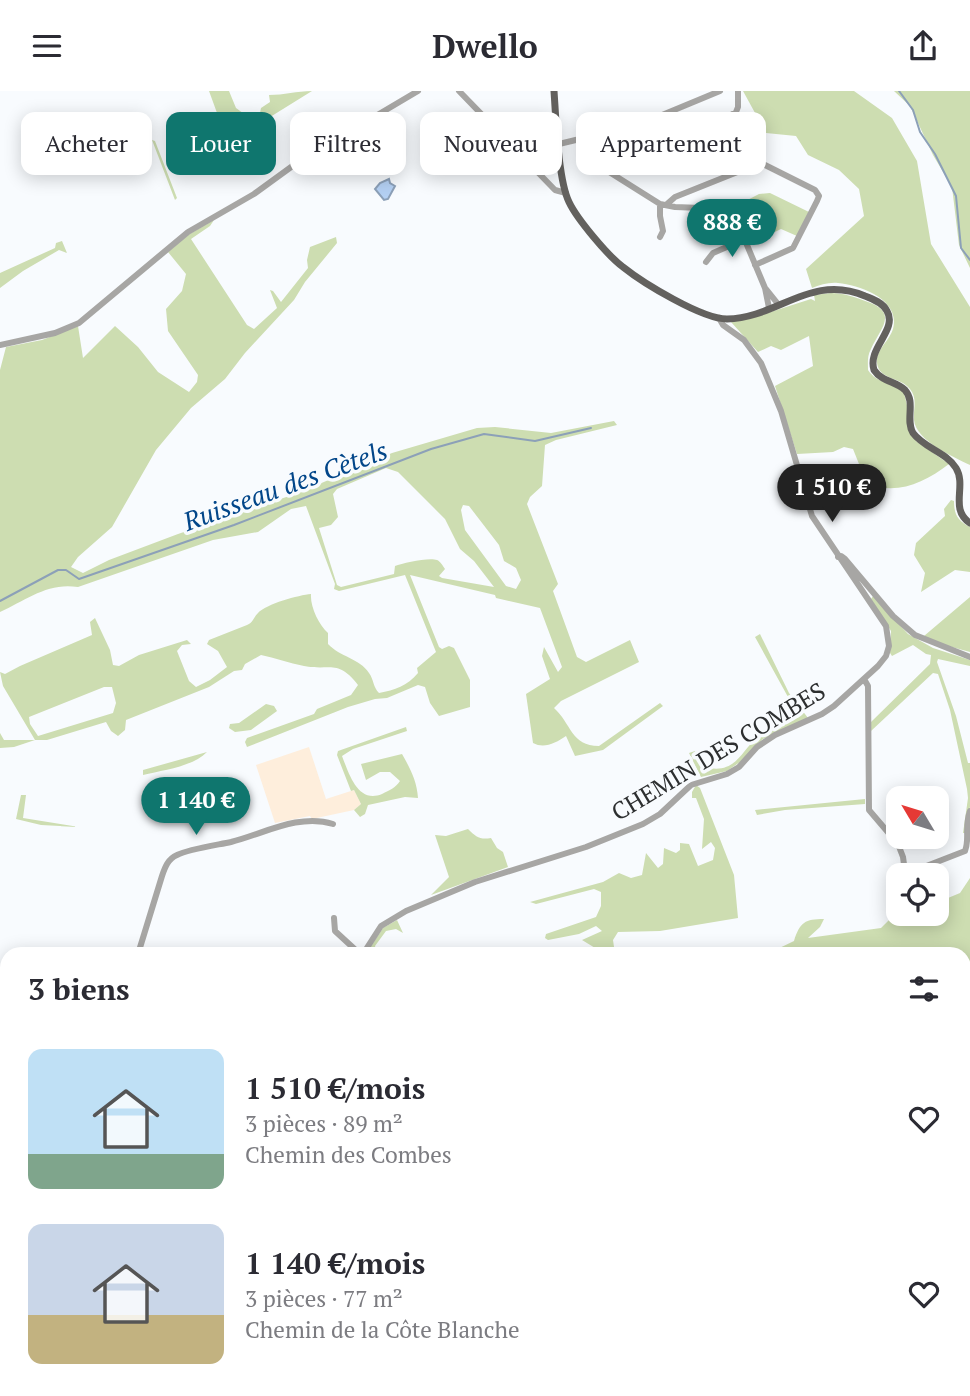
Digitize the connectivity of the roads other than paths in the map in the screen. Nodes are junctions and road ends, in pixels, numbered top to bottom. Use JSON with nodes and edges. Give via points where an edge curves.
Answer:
{"nodes":[{"id":1,"x":418,"y":91,"type":"edge"},
{"id":2,"x":459,"y":91,"type":"edge"},
{"id":3,"x":554,"y":91,"type":"edge"},
{"id":4,"x":720,"y":91,"type":"edge"},
{"id":5,"x":738,"y":91,"type":"edge"},
{"id":6,"x":556,"y":112,"type":"edge"},
{"id":7,"x":669,"y":112,"type":"edge"},
{"id":8,"x":736,"y":112,"type":"edge"},
{"id":9,"x":562,"y":167,"type":"edge"},
{"id":10,"x":614,"y":175,"type":"edge"},
{"id":11,"x":565,"y":190,"type":"junction"},
{"id":12,"x":663,"y":205,"type":"junction"},
{"id":13,"x":660,"y":237,"type":"dead end"},
{"id":14,"x":744,"y":239,"type":"junction"},
{"id":15,"x":706,"y":262,"type":"dead end"},
{"id":16,"x":755,"y":265,"type":"junction"},
{"id":17,"x":765,"y":288,"type":"junction"},
{"id":18,"x":778,"y":304,"type":"junction"},
{"id":19,"x":769,"y":307,"type":"junction"},
{"id":20,"x":722,"y":318,"type":"junction"},
{"id":21,"x":0,"y":345,"type":"edge"},
{"id":22,"x":970,"y":523,"type":"edge"},
{"id":23,"x":838,"y":557,"type":"junction"},
{"id":24,"x":970,"y":657,"type":"edge"},
{"id":25,"x":864,"y":679,"type":"junction"},
{"id":26,"x":970,"y":811,"type":"edge"},
{"id":27,"x":333,"y":824,"type":"dead end"},
{"id":28,"x":334,"y":918,"type":"dead end"},
{"id":29,"x":140,"y":947,"type":"edge"},
{"id":30,"x":354,"y":947,"type":"edge"},
{"id":31,"x":367,"y":947,"type":"edge"}],
"edges":[{"from":1,"to":21,"type":"street","via":[[188,232],[79,323]]},
{"from":2,"to":11,"type":"street","via":[[552,187],[560,193]]},
{"from":3,"to":6,"type":"main road"},
{"from":4,"to":7,"type":"street"},
{"from":5,"to":8,"type":"street"},
{"from":9,"to":11,"type":"main road"},
{"from":10,"to":12,"type":"street"},
{"from":11,"to":20,"type":"main road","via":[[573,209],[623,268],[697,311]]},
{"from":12,"to":13,"type":"street"},
{"from":12,"to":14,"type":"street","via":[[727,209],[734,214]]},
{"from":12,"to":16,"type":"street","via":[[755,165],[765,165],[815,190],[817,201],[793,248]]},
{"from":14,"to":15,"type":"street","via":[[713,253]]},
{"from":14,"to":16,"type":"street"},
{"from":16,"to":17,"type":"street"},
{"from":17,"to":18,"type":"street"},
{"from":17,"to":19,"type":"street"},
{"from":18,"to":19,"type":"main road"},
{"from":18,"to":22,"type":"main road","via":[[834,288],[860,294],[886,308],[889,322],[873,353],[874,370],[906,391],[912,431],[956,468],[958,507]]},
{"from":19,"to":20,"type":"main road","via":[[748,316]]},
{"from":20,"to":23,"type":"street","name":"CHEMIN DES COMBES","via":[[754,351],[773,388],[806,501]]},
{"from":23,"to":24,"type":"street","via":[[845,559],[915,635]]},
{"from":23,"to":25,"type":"street","name":"CHEMIN DES COMBES","via":[[889,637],[886,656]]},
{"from":25,"to":26,"type":"street","via":[[868,686],[869,810],[898,844],[905,872],[965,851]]},
{"from":25,"to":31,"type":"street","name":"CHEMIN DES COMBES","via":[[822,714],[766,740],[727,774],[691,785],[650,820],[406,911],[381,926]]},
{"from":27,"to":29,"type":"street","via":[[280,826],[176,855],[166,865]]},
{"from":28,"to":30,"type":"street","via":[[335,931]]}]}
